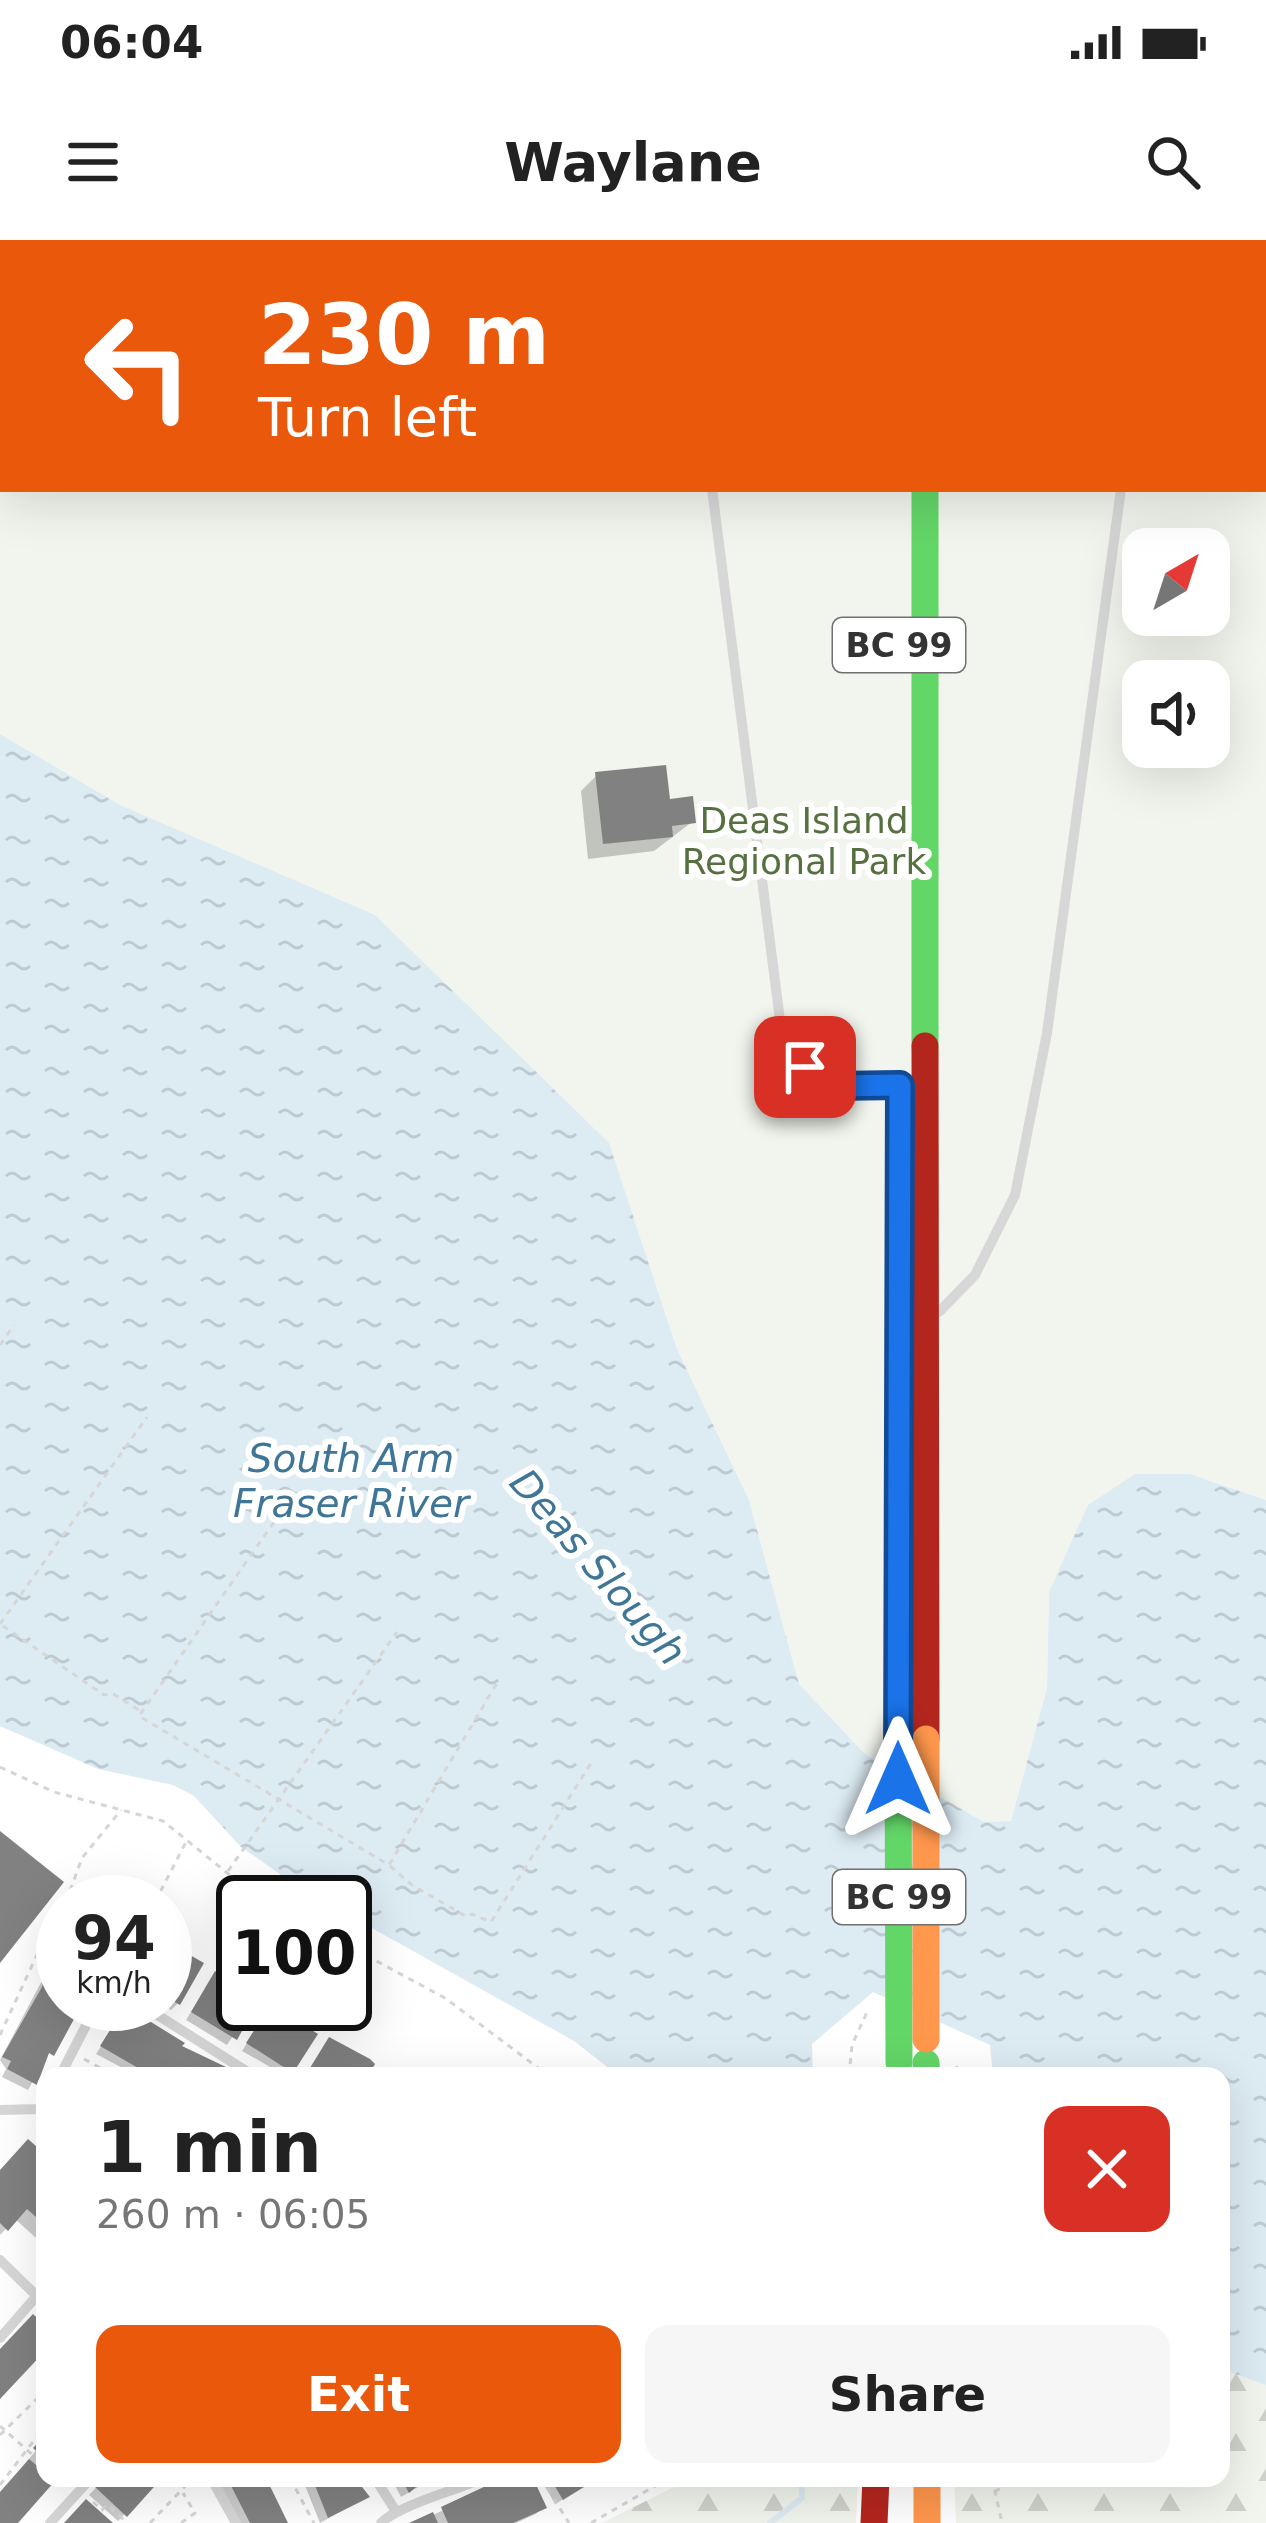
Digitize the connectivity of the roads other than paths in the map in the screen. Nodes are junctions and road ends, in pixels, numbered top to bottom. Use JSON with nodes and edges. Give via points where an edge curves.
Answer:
{"nodes":[{"id":1,"x":712,"y":492,"type":"edge"},
{"id":2,"x":899,"y":492,"type":"edge"},
{"id":3,"x":925,"y":492,"type":"edge"},
{"id":4,"x":1121,"y":492,"type":"edge"},
{"id":5,"x":900,"y":1085,"type":"junction"},
{"id":6,"x":924,"y":1328,"type":"junction"},
{"id":7,"x":83,"y":2031,"type":"edge"},
{"id":8,"x":183,"y":2031,"type":"edge"},
{"id":9,"x":65,"y":2067,"type":"edge"},
{"id":10,"x":240,"y":2067,"type":"edge"},
{"id":11,"x":913,"y":2067,"type":"edge"},
{"id":12,"x":913,"y":2067,"type":"edge"},
{"id":13,"x":36,"y":2108,"type":"edge"},
{"id":14,"x":0,"y":2110,"type":"edge"},
{"id":15,"x":0,"y":2260,"type":"edge"},
{"id":16,"x":36,"y":2297,"type":"edge"},
{"id":17,"x":36,"y":2305,"type":"edge"},
{"id":18,"x":0,"y":2338,"type":"edge"},
{"id":19,"x":83,"y":2487,"type":"edge"},
{"id":20,"x":216,"y":2487,"type":"edge"},
{"id":21,"x":380,"y":2487,"type":"edge"},
{"id":22,"x":464,"y":2487,"type":"edge"},
{"id":23,"x":876,"y":2487,"type":"edge"},
{"id":24,"x":900,"y":2487,"type":"edge"},
{"id":25,"x":928,"y":2487,"type":"edge"},
{"id":26,"x":394,"y":2510,"type":"junction"},
{"id":27,"x":50,"y":2523,"type":"edge"},
{"id":28,"x":236,"y":2523,"type":"edge"},
{"id":29,"x":381,"y":2523,"type":"edge"},
{"id":30,"x":874,"y":2523,"type":"edge"},
{"id":31,"x":900,"y":2523,"type":"edge"},
{"id":32,"x":927,"y":2523,"type":"edge"}],
"edges":[{"from":1,"to":5,"type":"lane","via":[[781,1028],[805,1067],[833,1086]]},
{"from":2,"to":5,"type":"highway","number":"BC 99"},
{"from":3,"to":6,"type":"highway","number":"BC 99"},
{"from":4,"to":6,"type":"lane","via":[[1047,1034],[1015,1196],[975,1276]]},
{"from":5,"to":11,"type":"highway","number":"BC 99","bridge":true,"via":[[898,1731]]},
{"from":6,"to":12,"type":"highway","number":"BC 99","bridge":true,"via":[[926,1738]]},
{"from":7,"to":9,"type":"lane"},
{"from":8,"to":10,"type":"lane"},
{"from":13,"to":14,"type":"lane"},
{"from":15,"to":16,"type":"lane"},
{"from":17,"to":18,"type":"lane"},
{"from":19,"to":27,"type":"lane"},
{"from":20,"to":28,"type":"lane"},
{"from":21,"to":26,"type":"lane"},
{"from":22,"to":26,"type":"lane"},
{"from":23,"to":30,"type":"highway"},
{"from":24,"to":31,"type":"highway"},
{"from":25,"to":32,"type":"highway"},
{"from":26,"to":29,"type":"lane"}]}
